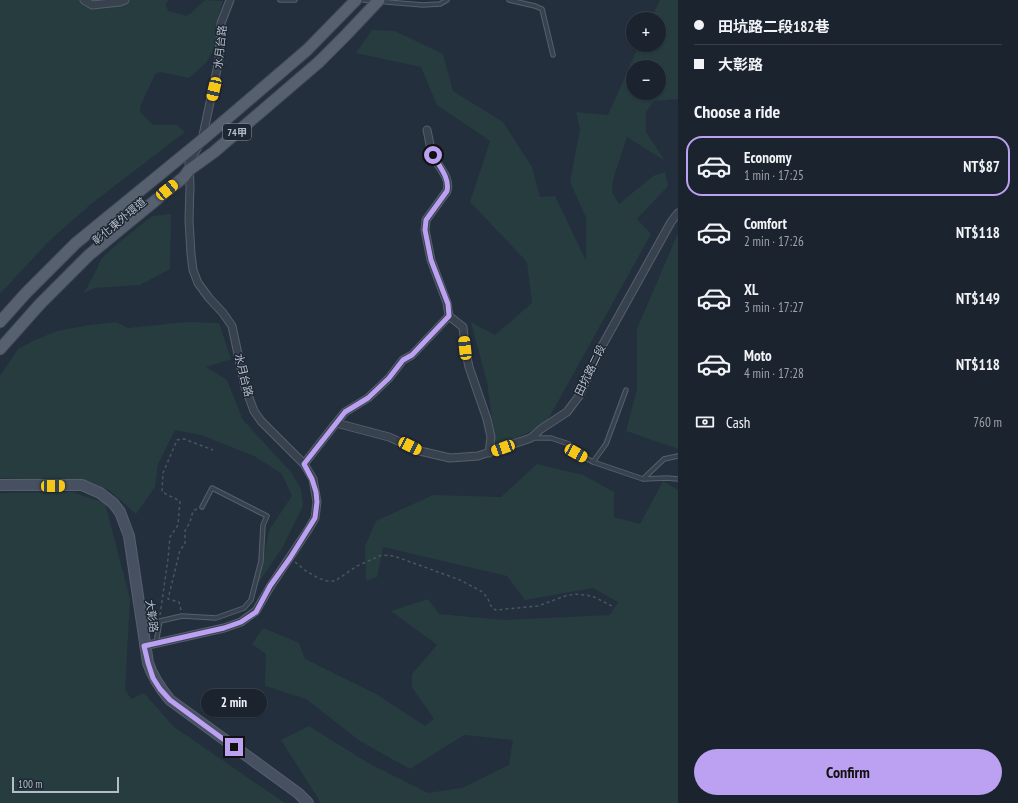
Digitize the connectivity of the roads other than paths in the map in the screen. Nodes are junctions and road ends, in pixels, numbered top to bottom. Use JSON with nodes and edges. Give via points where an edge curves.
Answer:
{"nodes":[{"id":1,"x":84,"y":0,"type":"edge"},
{"id":2,"x":125,"y":0,"type":"edge"},
{"id":3,"x":230,"y":0,"type":"edge"},
{"id":4,"x":280,"y":0,"type":"edge"},
{"id":5,"x":295,"y":0,"type":"edge"},
{"id":6,"x":347,"y":0,"type":"edge"},
{"id":7,"x":356,"y":0,"type":"edge"},
{"id":8,"x":363,"y":0,"type":"edge"},
{"id":9,"x":370,"y":0,"type":"edge"},
{"id":10,"x":379,"y":0,"type":"edge"},
{"id":11,"x":447,"y":0,"type":"edge"},
{"id":12,"x":509,"y":0,"type":"edge"},
{"id":13,"x":310,"y":53,"type":"junction"},
{"id":14,"x":553,"y":54,"type":"dead end"},
{"id":15,"x":205,"y":127,"type":"junction"},
{"id":16,"x":427,"y":130,"type":"dead end"},
{"id":17,"x":202,"y":140,"type":"junction"},
{"id":18,"x":189,"y":166,"type":"junction"},
{"id":19,"x":147,"y":191,"type":"junction"},
{"id":20,"x":678,"y":213,"type":"edge"},
{"id":21,"x":80,"y":247,"type":"junction"},
{"id":22,"x":30,"y":297,"type":"junction"},
{"id":23,"x":0,"y":311,"type":"edge"},
{"id":24,"x":449,"y":316,"type":"junction"},
{"id":25,"x":0,"y":322,"type":"edge"},
{"id":26,"x":0,"y":338,"type":"edge"},
{"id":27,"x":0,"y":349,"type":"edge"},
{"id":28,"x":626,"y":390,"type":"dead end"},
{"id":29,"x":336,"y":423,"type":"junction"},
{"id":30,"x":531,"y":438,"type":"junction"},
{"id":31,"x":489,"y":453,"type":"junction"},
{"id":32,"x":678,"y":456,"type":"edge"},
{"id":33,"x":593,"y":462,"type":"junction"},
{"id":34,"x":304,"y":464,"type":"junction"},
{"id":35,"x":643,"y":479,"type":"junction"},
{"id":36,"x":678,"y":479,"type":"edge"},
{"id":37,"x":0,"y":485,"type":"edge"},
{"id":38,"x":202,"y":507,"type":"road end"},
{"id":39,"x":156,"y":644,"type":"junction"},
{"id":40,"x":144,"y":646,"type":"junction"},
{"id":41,"x":308,"y":803,"type":"edge"}],
"edges":[{"from":1,"to":2,"type":"street","via":[[92,4]]},
{"from":3,"to":15,"type":"street","name":"水月台路","via":[[221,23],[219,60]]},
{"from":4,"to":5,"type":"lane"},
{"from":6,"to":13,"type":"main road","number":"74甲"},
{"from":7,"to":13,"type":"main road","name":"彰化東外環道","number":"74甲"},
{"from":8,"to":11,"type":"lane","via":[[423,5],[440,4]]},
{"from":9,"to":13,"type":"main road","name":"彰化東外環道","number":"74甲","via":[[342,31]]},
{"from":10,"to":13,"type":"main road","number":"74甲","bridge":true,"via":[[346,35]]},
{"from":12,"to":14,"type":"lane","via":[[542,9]]},
{"from":13,"to":15,"type":"main road","number":"74甲"},
{"from":13,"to":17,"type":"main road","name":"彰化東外環道","number":"74甲"},
{"from":13,"to":18,"type":"main road","name":"彰化東外環道","number":"74甲"},
{"from":15,"to":17,"type":"street","name":"水月台路"},
{"from":15,"to":19,"type":"main road","number":"74甲"},
{"from":16,"to":24,"type":"street","via":[[433,155],[448,186],[426,220],[425,230],[431,260],[448,304]]},
{"from":17,"to":18,"type":"street","name":"水月台路"},
{"from":17,"to":19,"type":"main road","name":"彰化東外環道","number":"74甲"},
{"from":18,"to":19,"type":"main road","name":"彰化東外環道","number":"74甲"},
{"from":18,"to":34,"type":"street","name":"水月台路","via":[[191,254],[198,283],[232,326],[245,387],[254,411]]},
{"from":19,"to":21,"type":"main road","name":"彰化東外環道","number":"74甲"},
{"from":19,"to":21,"type":"main road","number":"74甲"},
{"from":20,"to":30,"type":"street","name":"田坑路二段","via":[[602,346],[579,396],[567,412]]},
{"from":21,"to":22,"type":"main road","name":"彰化東外環道","number":"74甲"},
{"from":21,"to":22,"type":"main road","number":"74甲"},
{"from":22,"to":23,"type":"main road","number":"74甲"},
{"from":22,"to":25,"type":"main road","name":"彰化東外環道","number":"74甲"},
{"from":22,"to":26,"type":"main road","name":"彰化東外環道","number":"74甲"},
{"from":22,"to":27,"type":"main road","number":"74甲"},
{"from":24,"to":29,"type":"street","via":[[368,398],[345,412]]},
{"from":24,"to":31,"type":"street","via":[[463,327],[469,368],[491,437]]},
{"from":28,"to":33,"type":"lane","via":[[606,444]]},
{"from":29,"to":31,"type":"street","name":"田坑路二段","via":[[389,436],[420,452],[450,458]]},
{"from":29,"to":34,"type":"street"},
{"from":30,"to":31,"type":"street","name":"田坑路二段"},
{"from":30,"to":33,"type":"lane","via":[[551,438],[569,444],[576,453]]},
{"from":32,"to":35,"type":"lane","via":[[664,459]]},
{"from":33,"to":35,"type":"lane"},
{"from":34,"to":39,"type":"street","name":"水月台路","via":[[312,479],[317,502],[315,518],[256,612],[241,622],[224,628]]},
{"from":35,"to":36,"type":"lane"},
{"from":37,"to":40,"type":"main road","name":"大彰路","via":[[82,485],[114,503],[120,512],[128,536]]},
{"from":38,"to":39,"type":"lane","via":[[212,488],[268,516],[263,525],[261,561],[251,600],[244,608],[216,618],[182,616],[160,621]]},
{"from":39,"to":40,"type":"street","name":"水月台路"},
{"from":40,"to":41,"type":"main road","name":"大彰路","via":[[153,678],[170,700],[298,793]]}]}
